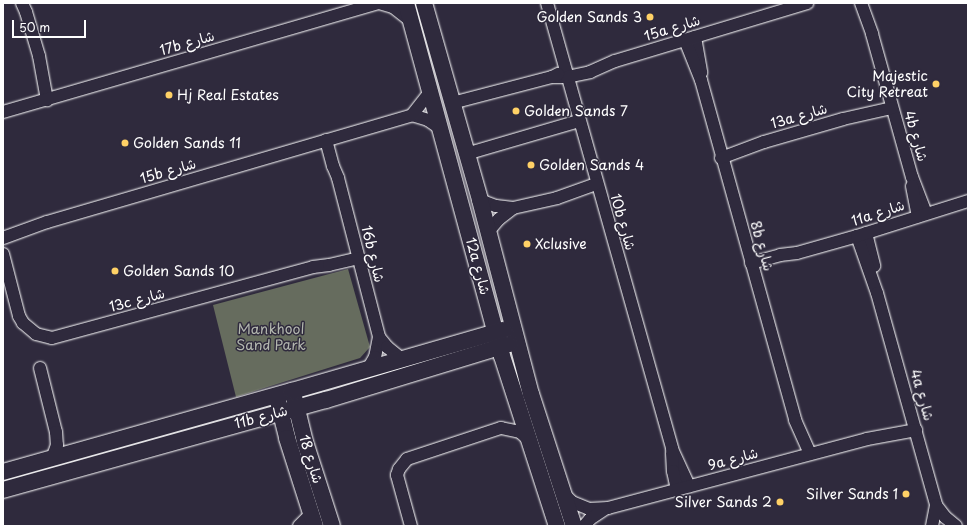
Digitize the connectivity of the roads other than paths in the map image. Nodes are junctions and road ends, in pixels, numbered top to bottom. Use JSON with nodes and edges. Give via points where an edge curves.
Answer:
{"nodes":[{"id":1,"x":379,"y":3,"type":"edge"},
{"id":2,"x":406,"y":3,"type":"edge"},
{"id":3,"x":424,"y":3,"type":"edge"},
{"id":4,"x":547,"y":3,"type":"edge"},
{"id":5,"x":806,"y":3,"type":"edge"},
{"id":6,"x":861,"y":3,"type":"edge"},
{"id":7,"x":867,"y":3,"type":"edge"},
{"id":8,"x":25,"y":6,"type":"edge"},
{"id":9,"x":411,"y":21,"type":"junction"},
{"id":10,"x":872,"y":34,"type":"junction"},
{"id":11,"x":690,"y":38,"type":"junction"},
{"id":12,"x":566,"y":74,"type":"junction"},
{"id":13,"x":431,"y":91,"type":"junction"},
{"id":14,"x":51,"y":98,"type":"junction"},
{"id":15,"x":452,"y":103,"type":"junction"},
{"id":16,"x":891,"y":105,"type":"junction"},
{"id":17,"x":3,"y":112,"type":"edge"},
{"id":18,"x":412,"y":115,"type":"junction"},
{"id":19,"x":579,"y":121,"type":"junction"},
{"id":20,"x":442,"y":129,"type":"junction"},
{"id":21,"x":330,"y":139,"type":"junction"},
{"id":22,"x":466,"y":154,"type":"junction"},
{"id":23,"x":720,"y":154,"type":"junction"},
{"id":24,"x":597,"y":188,"type":"junction"},
{"id":25,"x":480,"y":200,"type":"junction"},
{"id":26,"x":968,"y":201,"type":"edge"},
{"id":27,"x":513,"y":208,"type":"junction"},
{"id":28,"x":922,"y":215,"type":"junction"},
{"id":29,"x":47,"y":222,"type":"junction"},
{"id":30,"x":3,"y":230,"type":"edge"},
{"id":31,"x":488,"y":232,"type":"junction"},
{"id":32,"x":861,"y":235,"type":"junction"},
{"id":33,"x":3,"y":238,"type":"edge"},
{"id":34,"x":3,"y":254,"type":"edge"},
{"id":35,"x":358,"y":254,"type":"junction"},
{"id":36,"x":752,"y":266,"type":"junction"},
{"id":37,"x":490,"y":312,"type":"junction"},
{"id":38,"x":515,"y":334,"type":"junction"},
{"id":39,"x":379,"y":337,"type":"junction"},
{"id":40,"x":475,"y":338,"type":"junction"},
{"id":41,"x":497,"y":339,"type":"junction"},
{"id":42,"x":471,"y":354,"type":"junction"},
{"id":43,"x":402,"y":360,"type":"junction"},
{"id":44,"x":40,"y":368,"type":"dead end"},
{"id":45,"x":368,"y":370,"type":"junction"},
{"id":46,"x":507,"y":372,"type":"junction"},
{"id":47,"x":292,"y":391,"type":"junction"},
{"id":48,"x":276,"y":396,"type":"junction"},
{"id":49,"x":326,"y":400,"type":"junction"},
{"id":50,"x":296,"y":408,"type":"junction"},
{"id":51,"x":280,"y":412,"type":"junction"},
{"id":52,"x":257,"y":418,"type":"junction"},
{"id":53,"x":915,"y":426,"type":"junction"},
{"id":54,"x":56,"y":432,"type":"junction"},
{"id":55,"x":287,"y":438,"type":"junction"},
{"id":56,"x":530,"y":440,"type":"junction"},
{"id":57,"x":305,"y":442,"type":"junction"},
{"id":58,"x":78,"y":452,"type":"junction"},
{"id":59,"x":806,"y":455,"type":"junction"},
{"id":60,"x":52,"y":459,"type":"junction"},
{"id":61,"x":3,"y":472,"type":"edge"},
{"id":62,"x":683,"y":488,"type":"junction"},
{"id":63,"x":3,"y":490,"type":"edge"},
{"id":64,"x":566,"y":495,"type":"junction"},
{"id":65,"x":936,"y":505,"type":"junction"},
{"id":66,"x":608,"y":508,"type":"junction"},
{"id":67,"x":313,"y":520,"type":"edge"},
{"id":68,"x":300,"y":526,"type":"edge"},
{"id":69,"x":332,"y":526,"type":"edge"},
{"id":70,"x":411,"y":526,"type":"edge"},
{"id":71,"x":557,"y":526,"type":"edge"},
{"id":72,"x":574,"y":526,"type":"edge"},
{"id":73,"x":584,"y":526,"type":"edge"},
{"id":74,"x":932,"y":526,"type":"edge"},
{"id":75,"x":956,"y":526,"type":"edge"}],
"edges":[{"from":1,"to":9,"type":"street","name":"17b شارع","via":[[393,7]]},
{"from":1,"to":14,"type":"street","name":"17b شارع"},
{"from":2,"to":9,"type":"street","name":"12a شارع"},
{"from":3,"to":15,"type":"street","name":"12a شارع"},
{"from":4,"to":12,"type":"street","name":"10b شارع"},
{"from":5,"to":11,"type":"street","name":"15a شارع"},
{"from":6,"to":10,"type":"street","name":"4b شارع"},
{"from":7,"to":10,"type":"street","name":"4b شارع"},
{"from":8,"to":14,"type":"street"},
{"from":9,"to":13,"type":"street","name":"12a شارع"},
{"from":10,"to":16,"type":"street","name":"4b شارع"},
{"from":11,"to":12,"type":"street","name":"15a شارع","via":[[615,61],[590,72]]},
{"from":11,"to":23,"type":"street","name":"8b شارع"},
{"from":12,"to":15,"type":"street","name":"15a شارع"},
{"from":12,"to":19,"type":"street","name":"10b شارع"},
{"from":13,"to":18,"type":"street"},
{"from":13,"to":20,"type":"street","name":"12a شارع"},
{"from":14,"to":17,"type":"street","name":"17b شارع"},
{"from":15,"to":22,"type":"street","name":"12a شارع"},
{"from":16,"to":23,"type":"street","name":"13a شارع","via":[[854,113],[843,119]]},
{"from":16,"to":28,"type":"street","name":"4b شارع"},
{"from":18,"to":20,"type":"street","via":[[428,120]]},
{"from":18,"to":21,"type":"street","name":"15b شارع"},
{"from":19,"to":22,"type":"street"},
{"from":19,"to":24,"type":"street","name":"10b شارع"},
{"from":20,"to":37,"type":"street","name":"12a شارع"},
{"from":21,"to":29,"type":"street","name":"15b شارع"},
{"from":21,"to":35,"type":"street","name":"16b شارع"},
{"from":22,"to":25,"type":"street","name":"12a شارع"},
{"from":23,"to":36,"type":"street","name":"8b شارع"},
{"from":24,"to":27,"type":"street"},
{"from":24,"to":62,"type":"street","name":"10b شارع","via":[[672,449],[673,471]]},
{"from":25,"to":27,"type":"street","via":[[496,206]]},
{"from":25,"to":31,"type":"street","name":"12a شارع"},
{"from":26,"to":28,"type":"street","name":"11a شارع"},
{"from":27,"to":31,"type":"street"},
{"from":28,"to":32,"type":"street","name":"11a شارع"},
{"from":29,"to":30,"type":"street","name":"15b شارع"},
{"from":29,"to":33,"type":"street","name":"15b شارع"},
{"from":31,"to":38,"type":"street","name":"12a شارع"},
{"from":32,"to":36,"type":"street","name":"11a شارع","via":[[797,253],[780,255]]},
{"from":32,"to":53,"type":"street","name":"4a شارع","via":[[875,271],[877,293]]},
{"from":34,"to":35,"type":"street","name":"13c شارع","via":[[23,323],[44,337],[61,336]]},
{"from":35,"to":39,"type":"street","name":"16b شارع"},
{"from":36,"to":59,"type":"street","name":"8b شارع","via":[[795,420],[797,438]]},
{"from":37,"to":40,"type":"street","via":[[484,327]]},
{"from":37,"to":41,"type":"street","name":"12a شارع"},
{"from":38,"to":41,"type":"street","name":"11b شارع"},
{"from":38,"to":64,"type":"street","name":"12a شارع","via":[[531,394]]},
{"from":39,"to":43,"type":"street","name":"16b شارع"},
{"from":39,"to":45,"type":"street","name":"16b شارع","via":[[375,357]]},
{"from":40,"to":41,"type":"street","name":"11b شارع"},
{"from":40,"to":43,"type":"street","name":"11b شارع"},
{"from":41,"to":42,"type":"street","name":"11b شارع"},
{"from":41,"to":46,"type":"street","name":"12a شارع"},
{"from":42,"to":46,"type":"street","via":[[490,359]]},
{"from":42,"to":49,"type":"street","name":"11b شارع"},
{"from":43,"to":45,"type":"street","name":"11b شارع"},
{"from":44,"to":54,"type":"street"},
{"from":45,"to":47,"type":"street","name":"11b شارع"},
{"from":46,"to":56,"type":"street","name":"12a شارع"},
{"from":47,"to":48,"type":"street","name":"11b شارع"},
{"from":47,"to":50,"type":"street","name":"شارع 18"},
{"from":48,"to":51,"type":"street","name":"شارع 18"},
{"from":48,"to":58,"type":"street","name":"11b شارع"},
{"from":49,"to":50,"type":"street","name":"11b شارع"},
{"from":49,"to":57,"type":"street","via":[[310,420]]},
{"from":50,"to":51,"type":"street","name":"11b شارع"},
{"from":50,"to":57,"type":"street","name":"شارع 18"},
{"from":51,"to":52,"type":"street","name":"11b شارع"},
{"from":51,"to":55,"type":"street","name":"شارع 18"},
{"from":52,"to":55,"type":"street","via":[[276,426]]},
{"from":52,"to":63,"type":"street","name":"11b شارع"},
{"from":53,"to":59,"type":"street","name":"9a شارع","via":[[883,431],[867,439]]},
{"from":53,"to":65,"type":"street","name":"4a شارع"},
{"from":54,"to":58,"type":"street","via":[[65,444]]},
{"from":54,"to":60,"type":"street","via":[[57,445]]},
{"from":55,"to":67,"type":"street","name":"شارع 18"},
{"from":56,"to":70,"type":"street","via":[[514,430],[501,428],[407,459],[397,475]]},
{"from":56,"to":71,"type":"street","name":"12a شارع"},
{"from":57,"to":69,"type":"street","name":"شارع 18"},
{"from":58,"to":60,"type":"street","name":"11b شارع"},
{"from":59,"to":62,"type":"street","name":"9a شارع"},
{"from":60,"to":61,"type":"street","name":"11b شارع"},
{"from":62,"to":66,"type":"street","name":"9a شارع"},
{"from":64,"to":66,"type":"street","name":"9a شارع","via":[[572,502],[585,508]]},
{"from":64,"to":72,"type":"street","name":"12a شارع"},
{"from":65,"to":74,"type":"street","name":"4a شارع"},
{"from":65,"to":75,"type":"street","name":"4a شارع"},
{"from":66,"to":73,"type":"street","name":"9a شارع"},
{"from":67,"to":68,"type":"street"}]}
